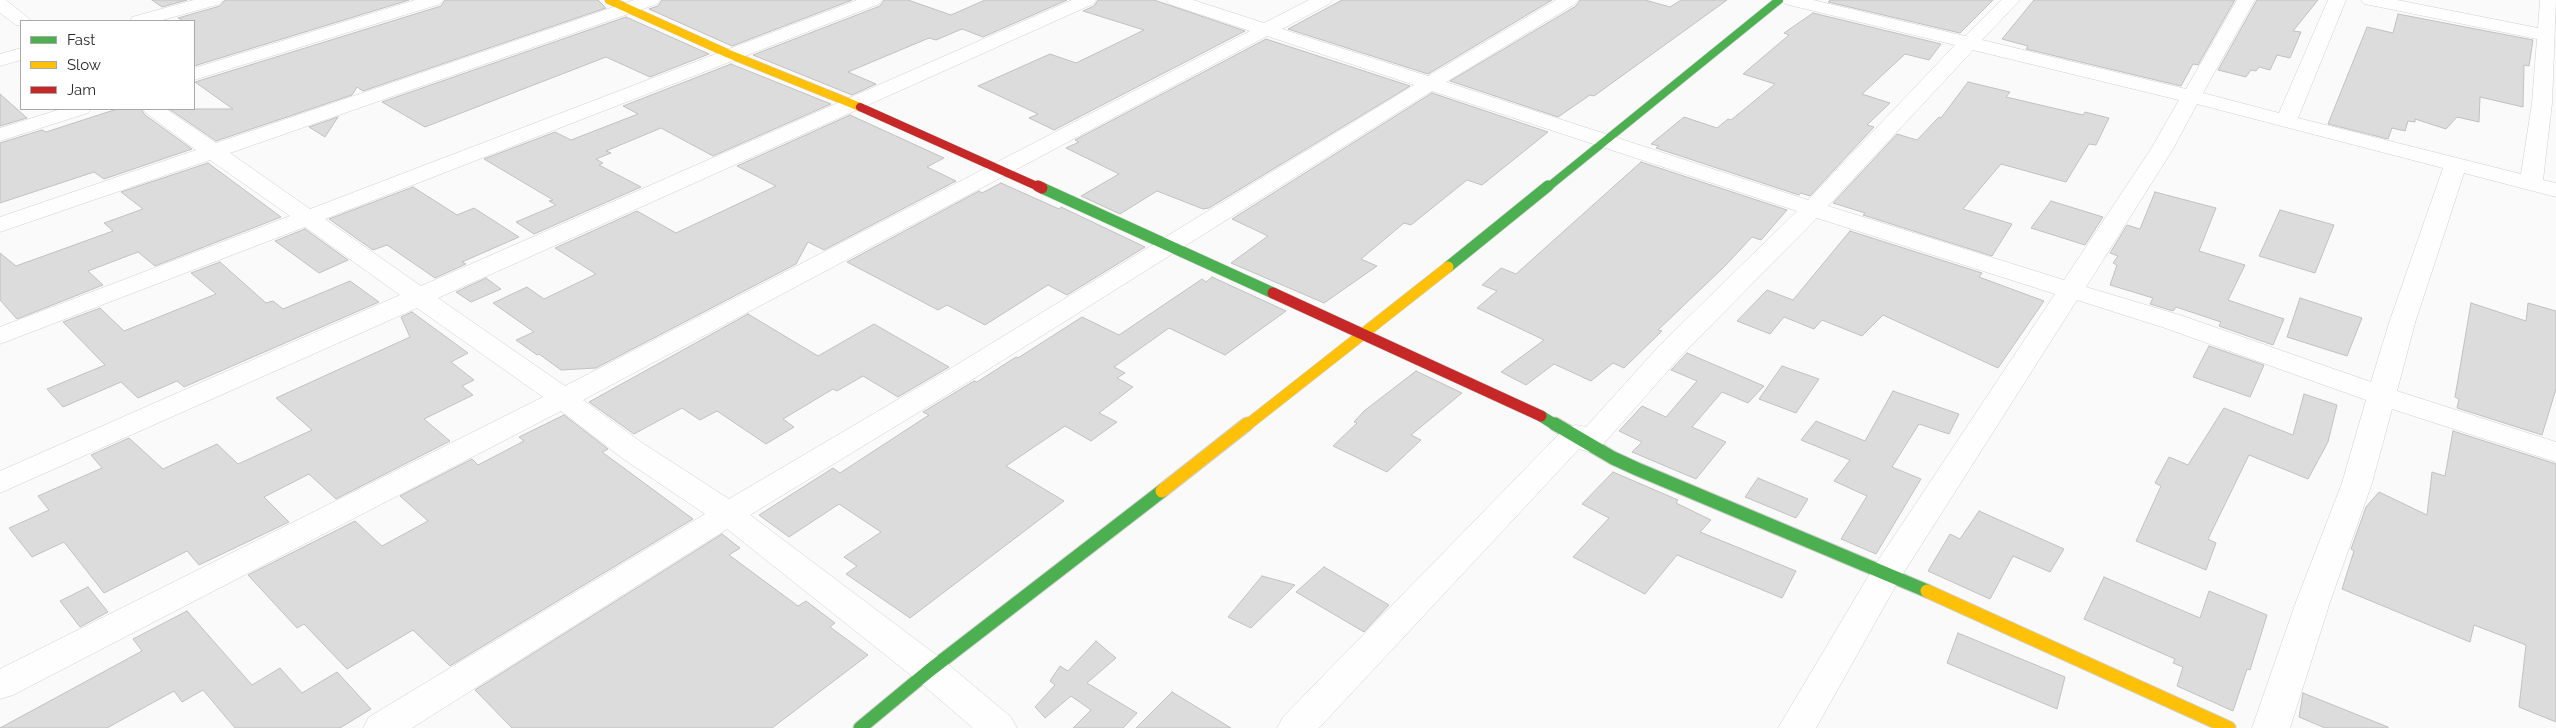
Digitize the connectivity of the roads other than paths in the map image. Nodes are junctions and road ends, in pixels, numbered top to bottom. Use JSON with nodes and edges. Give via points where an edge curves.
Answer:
{"nodes":[{"id":1,"x":214,"y":0,"type":"edge"},
{"id":2,"x":434,"y":0,"type":"edge"},
{"id":3,"x":651,"y":0,"type":"edge"},
{"id":4,"x":873,"y":0,"type":"edge"},
{"id":5,"x":1087,"y":0,"type":"edge"},
{"id":6,"x":1175,"y":0,"type":"edge"},
{"id":7,"x":1323,"y":0,"type":"edge"},
{"id":8,"x":1569,"y":0,"type":"edge"},
{"id":9,"x":1779,"y":0,"type":"edge"},
{"id":10,"x":1791,"y":0,"type":"edge"},
{"id":11,"x":2011,"y":0,"type":"edge"},
{"id":12,"x":2246,"y":0,"type":"edge"},
{"id":13,"x":2337,"y":0,"type":"edge"},
{"id":14,"x":2370,"y":0,"type":"edge"},
{"id":15,"x":2549,"y":0,"type":"edge"},
{"id":16,"x":0,"y":4,"type":"edge"},
{"id":17,"x":618,"y":4,"type":"edge"},
{"id":18,"x":22,"y":20,"type":"edge"},
{"id":19,"x":143,"y":20,"type":"edge"},
{"id":20,"x":1268,"y":28,"type":"junction"},
{"id":21,"x":2551,"y":36,"type":"edge"},
{"id":22,"x":1968,"y":43,"type":"junction"},
{"id":23,"x":20,"y":54,"type":"edge"},
{"id":24,"x":729,"y":54,"type":"junction"},
{"id":25,"x":0,"y":60,"type":"edge"},
{"id":26,"x":195,"y":74,"type":"edge"},
{"id":27,"x":1432,"y":82,"type":"junction"},
{"id":28,"x":2193,"y":97,"type":"junction"},
{"id":29,"x":853,"y":104,"type":"junction"},
{"id":30,"x":2549,"y":105,"type":"edge"},
{"id":31,"x":79,"y":110,"type":"edge"},
{"id":32,"x":154,"y":110,"type":"edge"},
{"id":33,"x":2286,"y":122,"type":"junction"},
{"id":34,"x":0,"y":135,"type":"edge"},
{"id":35,"x":1605,"y":140,"type":"junction"},
{"id":36,"x":216,"y":152,"type":"junction"},
{"id":37,"x":2455,"y":165,"type":"junction"},
{"id":38,"x":1000,"y":168,"type":"junction"},
{"id":39,"x":2531,"y":184,"type":"junction"},
{"id":40,"x":2556,"y":190,"type":"edge"},
{"id":41,"x":1813,"y":208,"type":"junction"},
{"id":42,"x":306,"y":218,"type":"junction"},
{"id":43,"x":0,"y":225,"type":"edge"},
{"id":44,"x":1168,"y":245,"type":"junction"},
{"id":45,"x":2068,"y":291,"type":"junction"},
{"id":46,"x":420,"y":297,"type":"junction"},
{"id":47,"x":1363,"y":335,"type":"junction"},
{"id":48,"x":0,"y":336,"type":"edge"},
{"id":49,"x":2382,"y":396,"type":"junction"},
{"id":50,"x":564,"y":399,"type":"junction"},
{"id":51,"x":1583,"y":438,"type":"junction"},
{"id":52,"x":2556,"y":452,"type":"edge"},
{"id":53,"x":0,"y":483,"type":"edge"},
{"id":54,"x":728,"y":514,"type":"junction"},
{"id":55,"x":1888,"y":573,"type":"junction"},
{"id":56,"x":930,"y":670,"type":"junction"},
{"id":57,"x":0,"y":685,"type":"edge"},
{"id":58,"x":382,"y":728,"type":"edge"},
{"id":59,"x":860,"y":728,"type":"edge"},
{"id":60,"x":998,"y":728,"type":"edge"},
{"id":61,"x":1296,"y":728,"type":"edge"},
{"id":62,"x":1797,"y":728,"type":"edge"},
{"id":63,"x":2229,"y":728,"type":"edge"},
{"id":64,"x":2271,"y":728,"type":"edge"}],
"edges":[{"from":1,"to":19,"type":"street"},
{"from":2,"to":26,"type":"street"},
{"from":3,"to":17,"type":"street"},
{"from":4,"to":24,"type":"street"},
{"from":5,"to":29,"type":"street"},
{"from":6,"to":20,"type":"street"},
{"from":7,"to":20,"type":"street"},
{"from":8,"to":27,"type":"street"},
{"from":9,"to":35,"type":"street"},
{"from":10,"to":22,"type":"street"},
{"from":11,"to":22,"type":"street"},
{"from":12,"to":28,"type":"street"},
{"from":13,"to":33,"type":"street"},
{"from":14,"to":21,"type":"street"},
{"from":15,"to":21,"type":"street"},
{"from":16,"to":18,"type":"street"},
{"from":17,"to":24,"type":"street"},
{"from":17,"to":36,"type":"street"},
{"from":20,"to":27,"type":"street"},
{"from":20,"to":38,"type":"street"},
{"from":21,"to":30,"type":"street"},
{"from":22,"to":28,"type":"street"},
{"from":22,"to":41,"type":"street"},
{"from":23,"to":25,"type":"street"},
{"from":24,"to":29,"type":"street"},
{"from":24,"to":42,"type":"street"},
{"from":27,"to":35,"type":"street"},
{"from":27,"to":44,"type":"street"},
{"from":28,"to":33,"type":"street"},
{"from":28,"to":45,"type":"street","via":[[2099,249]]},
{"from":29,"to":38,"type":"street"},
{"from":29,"to":46,"type":"street"},
{"from":30,"to":39,"type":"street"},
{"from":31,"to":34,"type":"street"},
{"from":32,"to":36,"type":"street"},
{"from":33,"to":37,"type":"street"},
{"from":35,"to":41,"type":"street"},
{"from":35,"to":47,"type":"street"},
{"from":36,"to":42,"type":"street"},
{"from":36,"to":43,"type":"street"},
{"from":37,"to":39,"type":"street"},
{"from":37,"to":49,"type":"street","via":[[2402,323]]},
{"from":38,"to":44,"type":"street"},
{"from":38,"to":50,"type":"street"},
{"from":39,"to":40,"type":"street"},
{"from":41,"to":45,"type":"street"},
{"from":41,"to":51,"type":"street"},
{"from":42,"to":46,"type":"street"},
{"from":42,"to":48,"type":"street"},
{"from":44,"to":47,"type":"street"},
{"from":44,"to":54,"type":"street"},
{"from":45,"to":49,"type":"street","via":[[2174,322]]},
{"from":45,"to":55,"type":"street","via":[[1998,406]]},
{"from":46,"to":50,"type":"street"},
{"from":46,"to":53,"type":"street"},
{"from":47,"to":51,"type":"street","via":[[1510,401]]},
{"from":47,"to":56,"type":"street"},
{"from":49,"to":52,"type":"street"},
{"from":49,"to":64,"type":"street","via":[[2357,483],[2312,602]]},
{"from":50,"to":54,"type":"street","via":[[633,451]]},
{"from":50,"to":57,"type":"street"},
{"from":51,"to":55,"type":"street","via":[[1637,469]]},
{"from":51,"to":61,"type":"street"},
{"from":54,"to":56,"type":"street"},
{"from":54,"to":58,"type":"street"},
{"from":55,"to":62,"type":"street"},
{"from":55,"to":63,"type":"street"},
{"from":56,"to":59,"type":"street"},
{"from":56,"to":60,"type":"street"}]}
